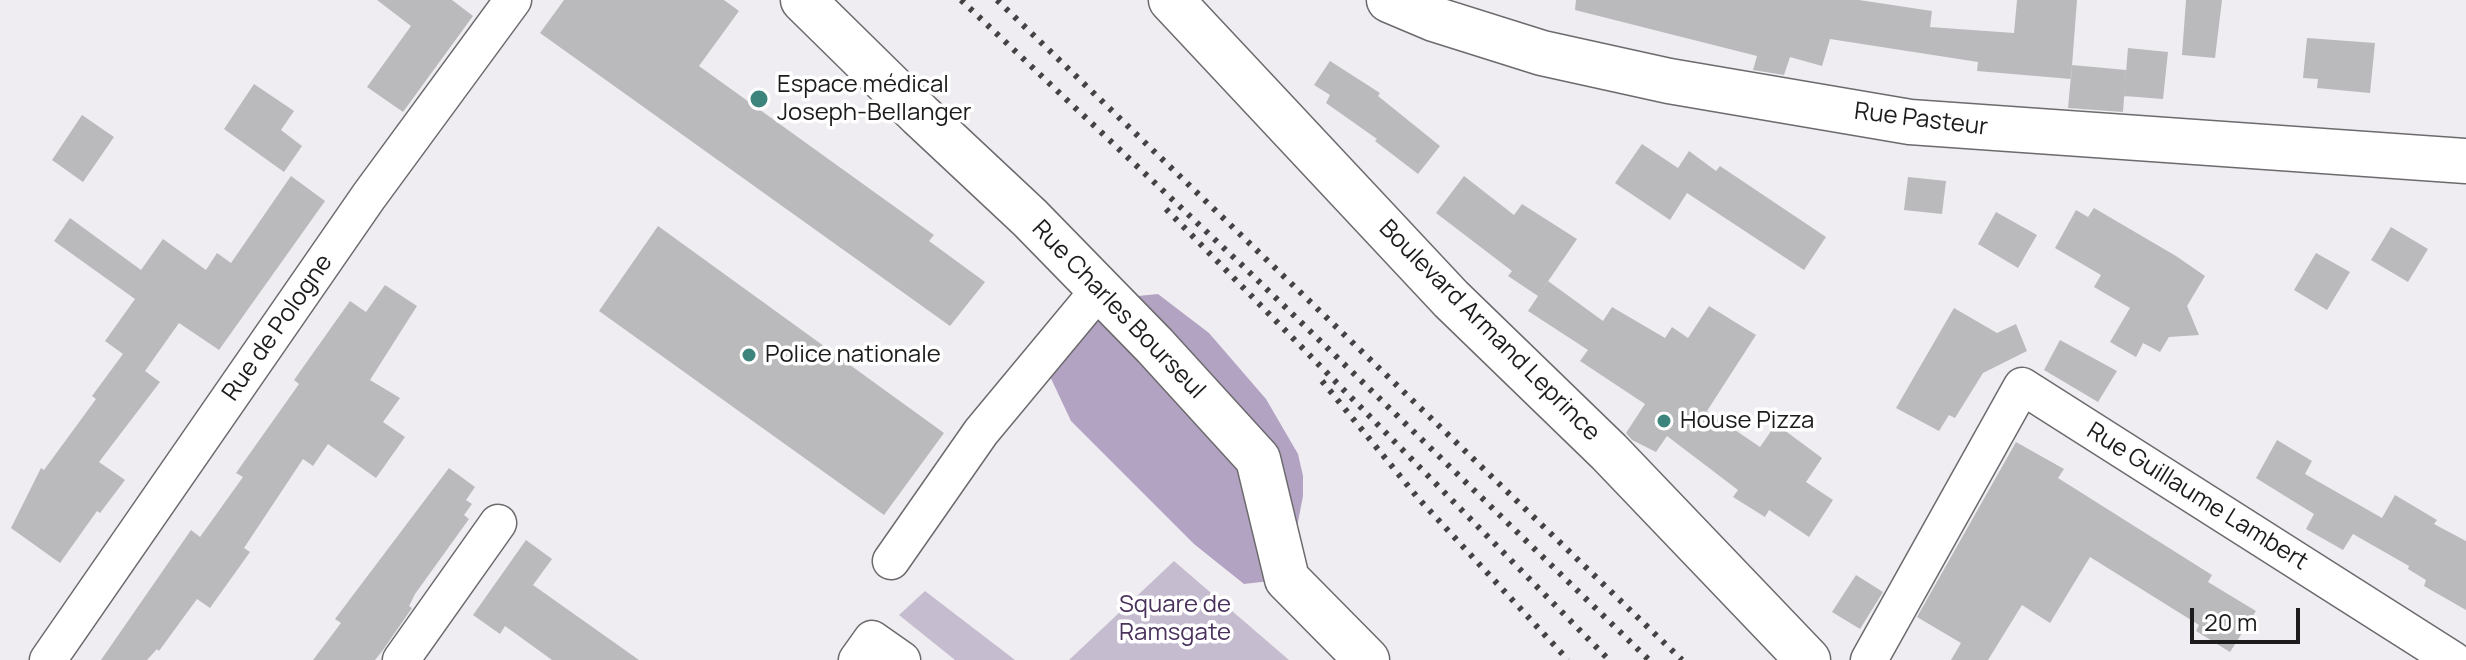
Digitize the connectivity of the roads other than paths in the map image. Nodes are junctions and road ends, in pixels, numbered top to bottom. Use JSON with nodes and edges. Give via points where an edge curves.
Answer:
{"nodes":[{"id":1,"x":513,"y":0,"type":"edge"},
{"id":2,"x":803,"y":0,"type":"edge"},
{"id":3,"x":1171,"y":0,"type":"edge"},
{"id":4,"x":1389,"y":0,"type":"edge"},
{"id":5,"x":2466,"y":161,"type":"edge"},
{"id":6,"x":1099,"y":290,"type":"junction"},
{"id":7,"x":498,"y":523,"type":"dead end"},
{"id":8,"x":891,"y":561,"type":"dead end"},
{"id":9,"x":48,"y":660,"type":"edge"},
{"id":10,"x":401,"y":660,"type":"edge"},
{"id":11,"x":857,"y":660,"type":"edge"},
{"id":12,"x":902,"y":660,"type":"edge"},
{"id":13,"x":1367,"y":660,"type":"edge"},
{"id":14,"x":1808,"y":660,"type":"edge"},
{"id":15,"x":1869,"y":660,"type":"edge"},
{"id":16,"x":2453,"y":660,"type":"edge"}],
"edges":[{"from":1,"to":9,"type":"street","name":"Rue de Pologne","via":[[369,196]]},
{"from":2,"to":6,"type":"street","name":"Rue Charles Bourseul"},
{"from":3,"to":14,"type":"street","name":"Boulevard Armand Leprince","via":[[1451,299],[1609,452]]},
{"from":4,"to":5,"type":"street","name":"Rue Pasteur","via":[[1542,53],[1669,81],[1910,122]]},
{"from":6,"to":8,"type":"street","via":[[981,432]]},
{"from":6,"to":13,"type":"street","name":"Rue Charles Bourseul","via":[[1258,459],[1287,579]]},
{"from":7,"to":10,"type":"street"},
{"from":11,"to":12,"type":"street","via":[[872,639]]},
{"from":15,"to":16,"type":"street","name":"Rue Guillaume Lambert","via":[[2022,386]]}]}
